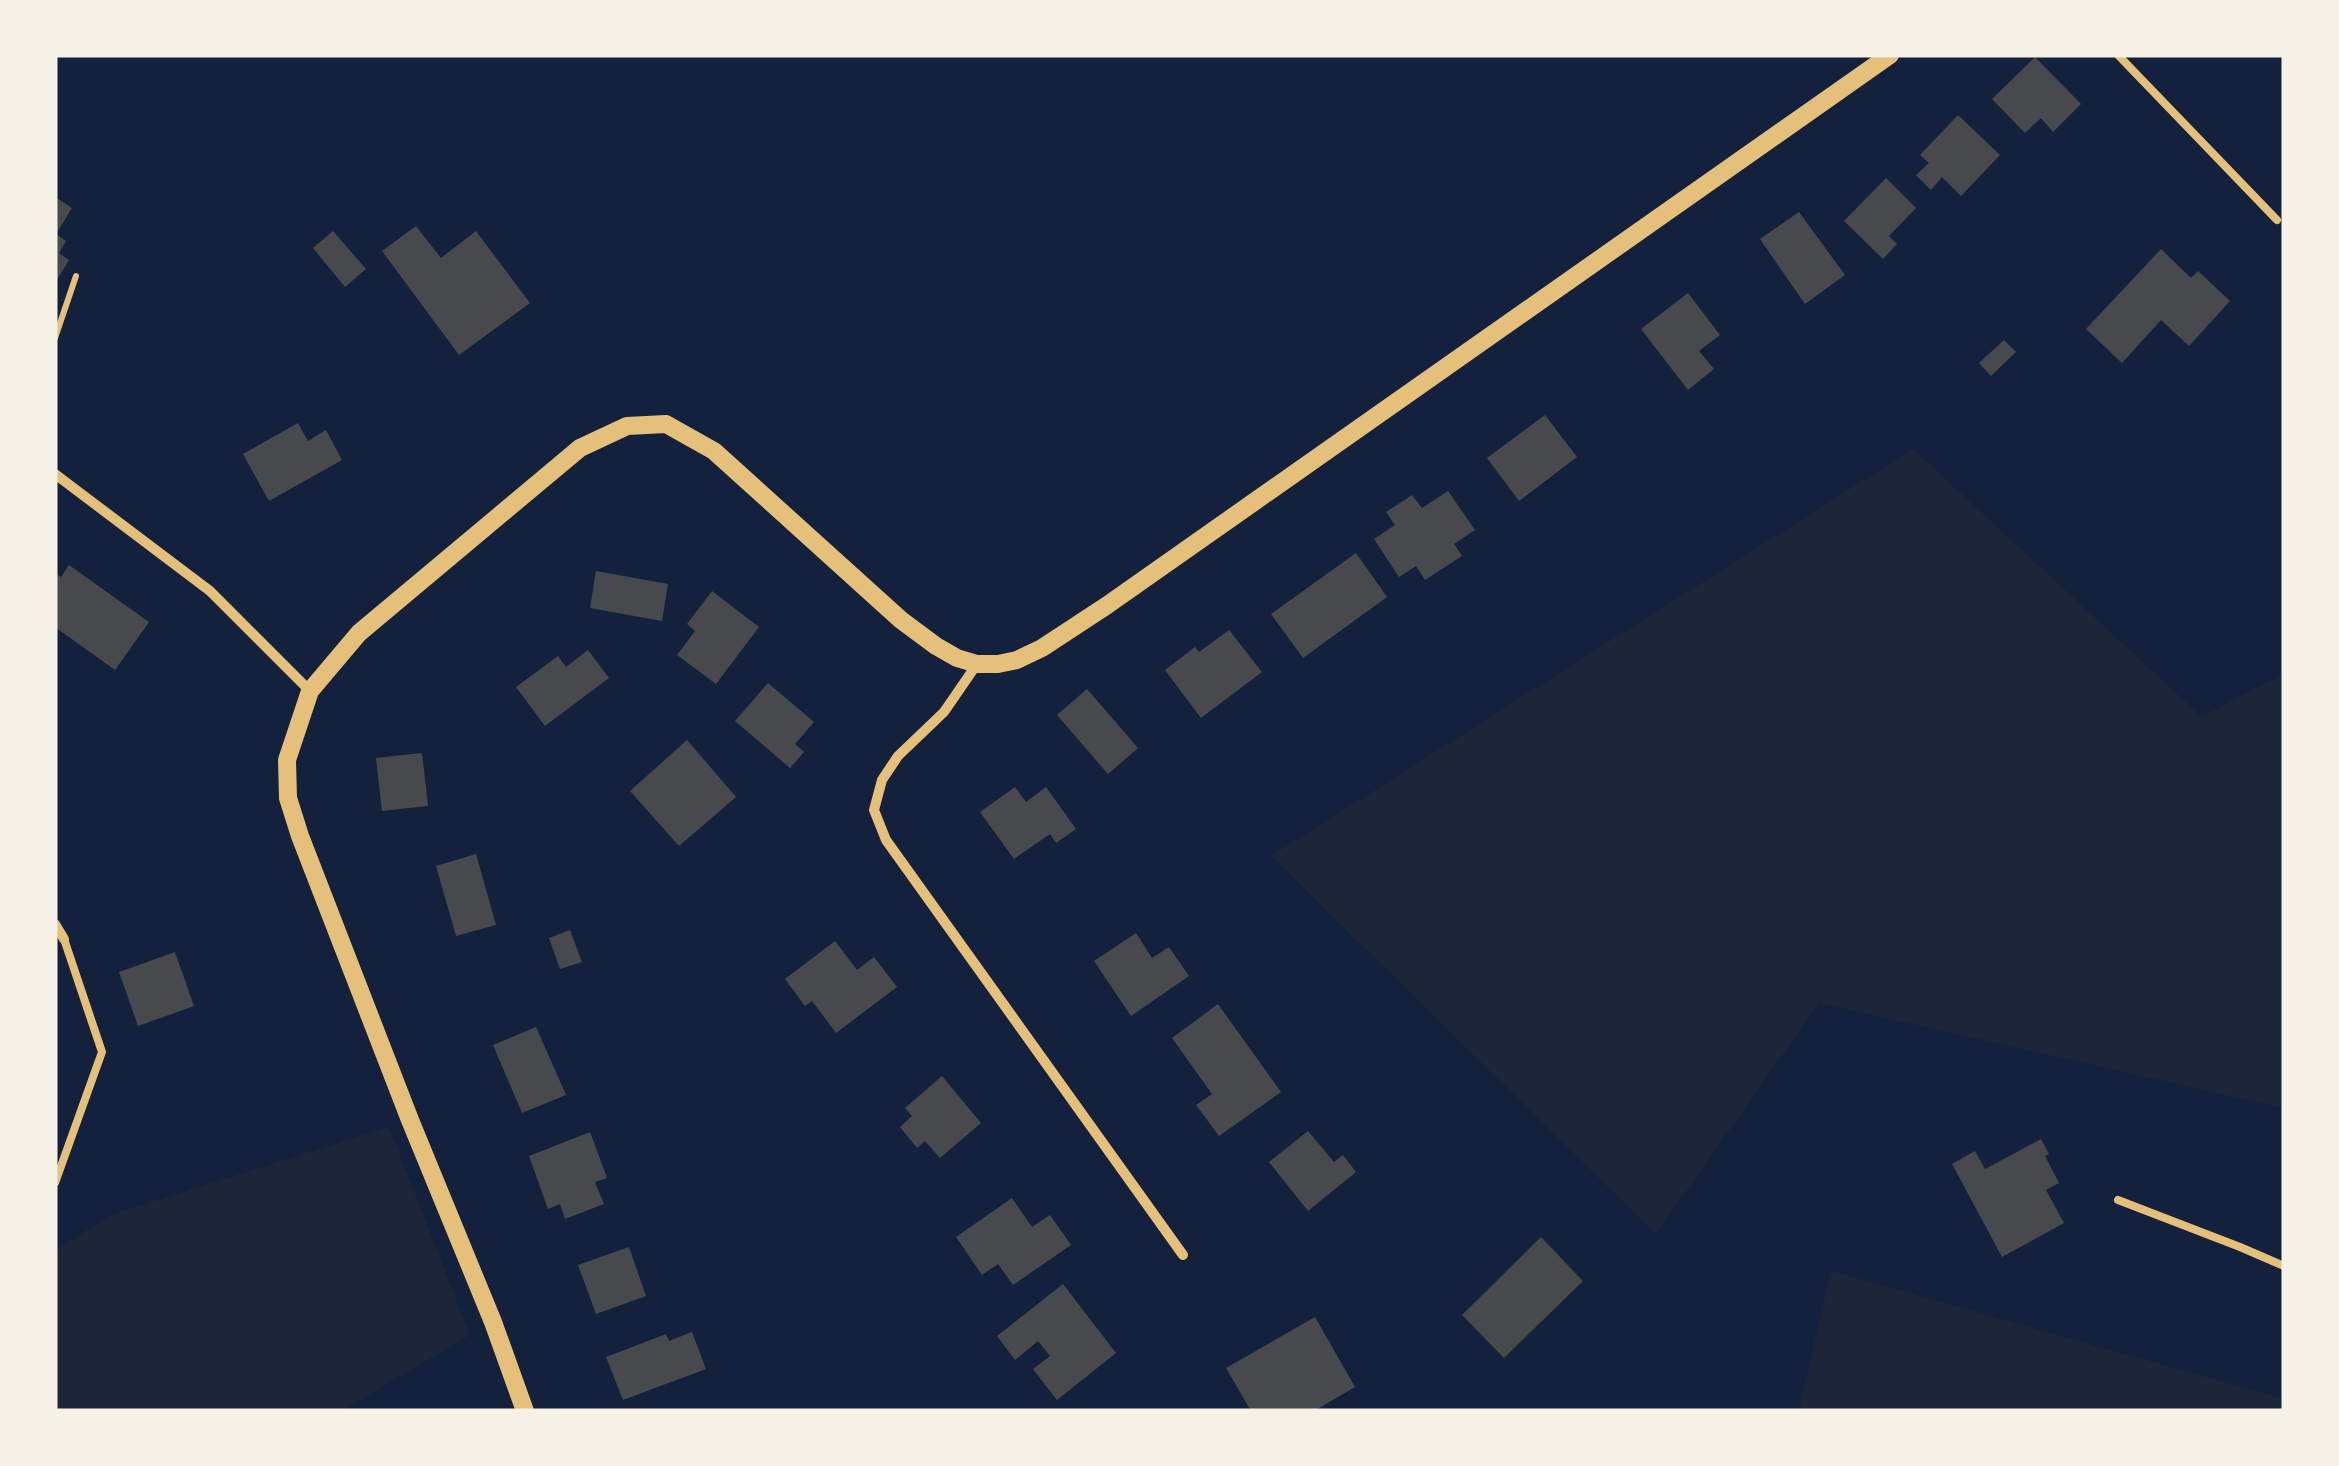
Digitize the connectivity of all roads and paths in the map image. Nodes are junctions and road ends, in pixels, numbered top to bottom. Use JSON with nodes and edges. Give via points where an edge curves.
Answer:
{"nodes":[{"id":1,"x":1890,"y":55,"type":"edge"},
{"id":2,"x":2118,"y":55,"type":"edge"},
{"id":3,"x":2277,"y":220,"type":"dead end"},
{"id":4,"x":76,"y":276,"type":"dead end"},
{"id":5,"x":55,"y":338,"type":"edge"},
{"id":6,"x":55,"y":474,"type":"edge"},
{"id":7,"x":976,"y":664,"type":"junction"},
{"id":8,"x":310,"y":691,"type":"junction"},
{"id":9,"x":55,"y":924,"type":"edge"},
{"id":10,"x":64,"y":939,"type":"joint"},
{"id":11,"x":55,"y":1184,"type":"edge"},
{"id":12,"x":2118,"y":1200,"type":"dead end"},
{"id":13,"x":1184,"y":1255,"type":"dead end"},
{"id":14,"x":2284,"y":1266,"type":"edge"},
{"id":15,"x":526,"y":1411,"type":"edge"}],
"edges":[{"from":1,"to":7,"type":"street","via":[[1106,606],[1017,660]]},
{"from":2,"to":3,"type":"lane"},
{"from":4,"to":5,"type":"path"},
{"from":6,"to":8,"type":"street","via":[[210,590]]},
{"from":7,"to":8,"type":"street","via":[[900,620],[714,451],[666,424],[627,426],[580,448],[358,633]]},
{"from":7,"to":13,"type":"street","via":[[944,712],[898,756],[874,810],[886,840]]},
{"from":8,"to":15,"type":"street","via":[[286,760],[288,798]]},
{"from":9,"to":10,"type":"street"},
{"from":10,"to":11,"type":"lane","via":[[102,1052]]},
{"from":12,"to":14,"type":"lane"}]}
